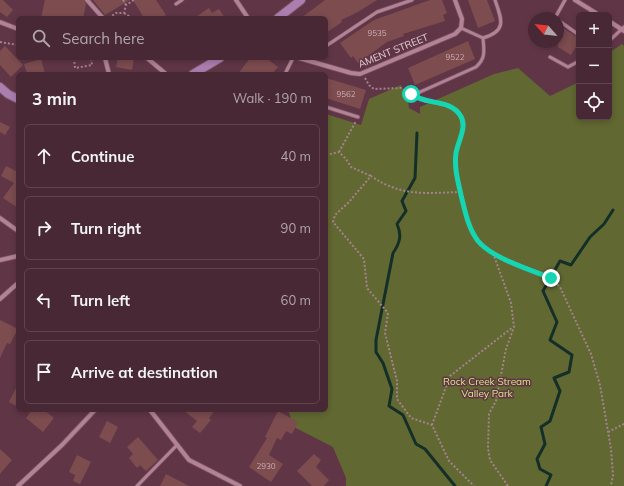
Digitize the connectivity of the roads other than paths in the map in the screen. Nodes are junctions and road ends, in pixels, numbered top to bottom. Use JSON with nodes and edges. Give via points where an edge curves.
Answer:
{"nodes":[{"id":1,"x":86,"y":0,"type":"edge"},
{"id":2,"x":182,"y":0,"type":"edge"},
{"id":3,"x":236,"y":0,"type":"edge"},
{"id":4,"x":301,"y":0,"type":"edge"},
{"id":5,"x":412,"y":0,"type":"edge"},
{"id":6,"x":455,"y":0,"type":"edge"},
{"id":7,"x":496,"y":0,"type":"edge"},
{"id":8,"x":565,"y":0,"type":"edge"},
{"id":9,"x":575,"y":0,"type":"edge"},
{"id":10,"x":176,"y":4,"type":"dead end"},
{"id":11,"x":558,"y":12,"type":"edge"},
{"id":12,"x":594,"y":12,"type":"edge"},
{"id":13,"x":100,"y":16,"type":"edge"},
{"id":14,"x":247,"y":16,"type":"edge"},
{"id":15,"x":281,"y":16,"type":"edge"},
{"id":16,"x":0,"y":22,"type":"edge"},
{"id":17,"x":612,"y":23,"type":"edge"},
{"id":18,"x":564,"y":24,"type":"edge"},
{"id":19,"x":16,"y":28,"type":"edge"},
{"id":20,"x":461,"y":28,"type":"junction"},
{"id":21,"x":623,"y":29,"type":"edge"},
{"id":22,"x":576,"y":33,"type":"edge"},
{"id":23,"x":482,"y":38,"type":"junction"},
{"id":24,"x":612,"y":38,"type":"edge"},
{"id":25,"x":328,"y":45,"type":"edge"},
{"id":26,"x":550,"y":57,"type":"dead end"},
{"id":27,"x":105,"y":60,"type":"edge"},
{"id":28,"x":149,"y":60,"type":"edge"},
{"id":29,"x":217,"y":60,"type":"edge"},
{"id":30,"x":291,"y":60,"type":"edge"},
{"id":31,"x":314,"y":60,"type":"edge"},
{"id":32,"x":576,"y":63,"type":"edge"},
{"id":33,"x":108,"y":72,"type":"edge"},
{"id":34,"x":164,"y":72,"type":"edge"},
{"id":35,"x":196,"y":72,"type":"edge"},
{"id":36,"x":286,"y":72,"type":"edge"},
{"id":37,"x":0,"y":86,"type":"edge"},
{"id":38,"x":420,"y":92,"type":"dead end"},
{"id":39,"x":16,"y":98,"type":"edge"},
{"id":40,"x":328,"y":108,"type":"edge"},
{"id":41,"x":358,"y":117,"type":"road end"},
{"id":42,"x":0,"y":218,"type":"edge"},
{"id":43,"x":16,"y":230,"type":"edge"},
{"id":44,"x":16,"y":256,"type":"edge"},
{"id":45,"x":0,"y":260,"type":"edge"},
{"id":46,"x":16,"y":285,"type":"edge"},
{"id":47,"x":0,"y":299,"type":"edge"},
{"id":48,"x":93,"y":412,"type":"edge"},
{"id":49,"x":152,"y":412,"type":"edge"},
{"id":50,"x":177,"y":445,"type":"junction"},
{"id":51,"x":18,"y":486,"type":"edge"},
{"id":52,"x":137,"y":486,"type":"edge"},
{"id":53,"x":240,"y":486,"type":"edge"}],
"edges":[{"from":1,"to":13,"type":"street"},
{"from":2,"to":10,"type":"lane"},
{"from":3,"to":14,"type":"street"},
{"from":4,"to":15,"type":"street"},
{"from":5,"to":25,"type":"lane","via":[[377,12]]},
{"from":6,"to":20,"type":"street","via":[[462,19]]},
{"from":7,"to":23,"type":"lane","via":[[502,20],[500,27]]},
{"from":8,"to":11,"type":"lane"},
{"from":9,"to":12,"type":"street"},
{"from":16,"to":19,"type":"street"},
{"from":17,"to":21,"type":"street"},
{"from":18,"to":22,"type":"lane"},
{"from":20,"to":23,"type":"lane"},
{"from":20,"to":31,"type":"street","name":"AMENT STREET","via":[[455,34],[360,74]]},
{"from":21,"to":24,"type":"lane"},
{"from":23,"to":38,"type":"lane","via":[[484,55],[476,67]]},
{"from":26,"to":32,"type":"lane","via":[[568,67]]},
{"from":27,"to":33,"type":"street"},
{"from":28,"to":34,"type":"street"},
{"from":29,"to":35,"type":"street"},
{"from":30,"to":36,"type":"lane"},
{"from":37,"to":39,"type":"street"},
{"from":40,"to":41,"type":"lane"},
{"from":42,"to":43,"type":"street"},
{"from":44,"to":45,"type":"street"},
{"from":46,"to":47,"type":"street"},
{"from":48,"to":51,"type":"street"},
{"from":49,"to":50,"type":"street"},
{"from":50,"to":52,"type":"lane"},
{"from":50,"to":53,"type":"street","via":[[189,460]]}]}
